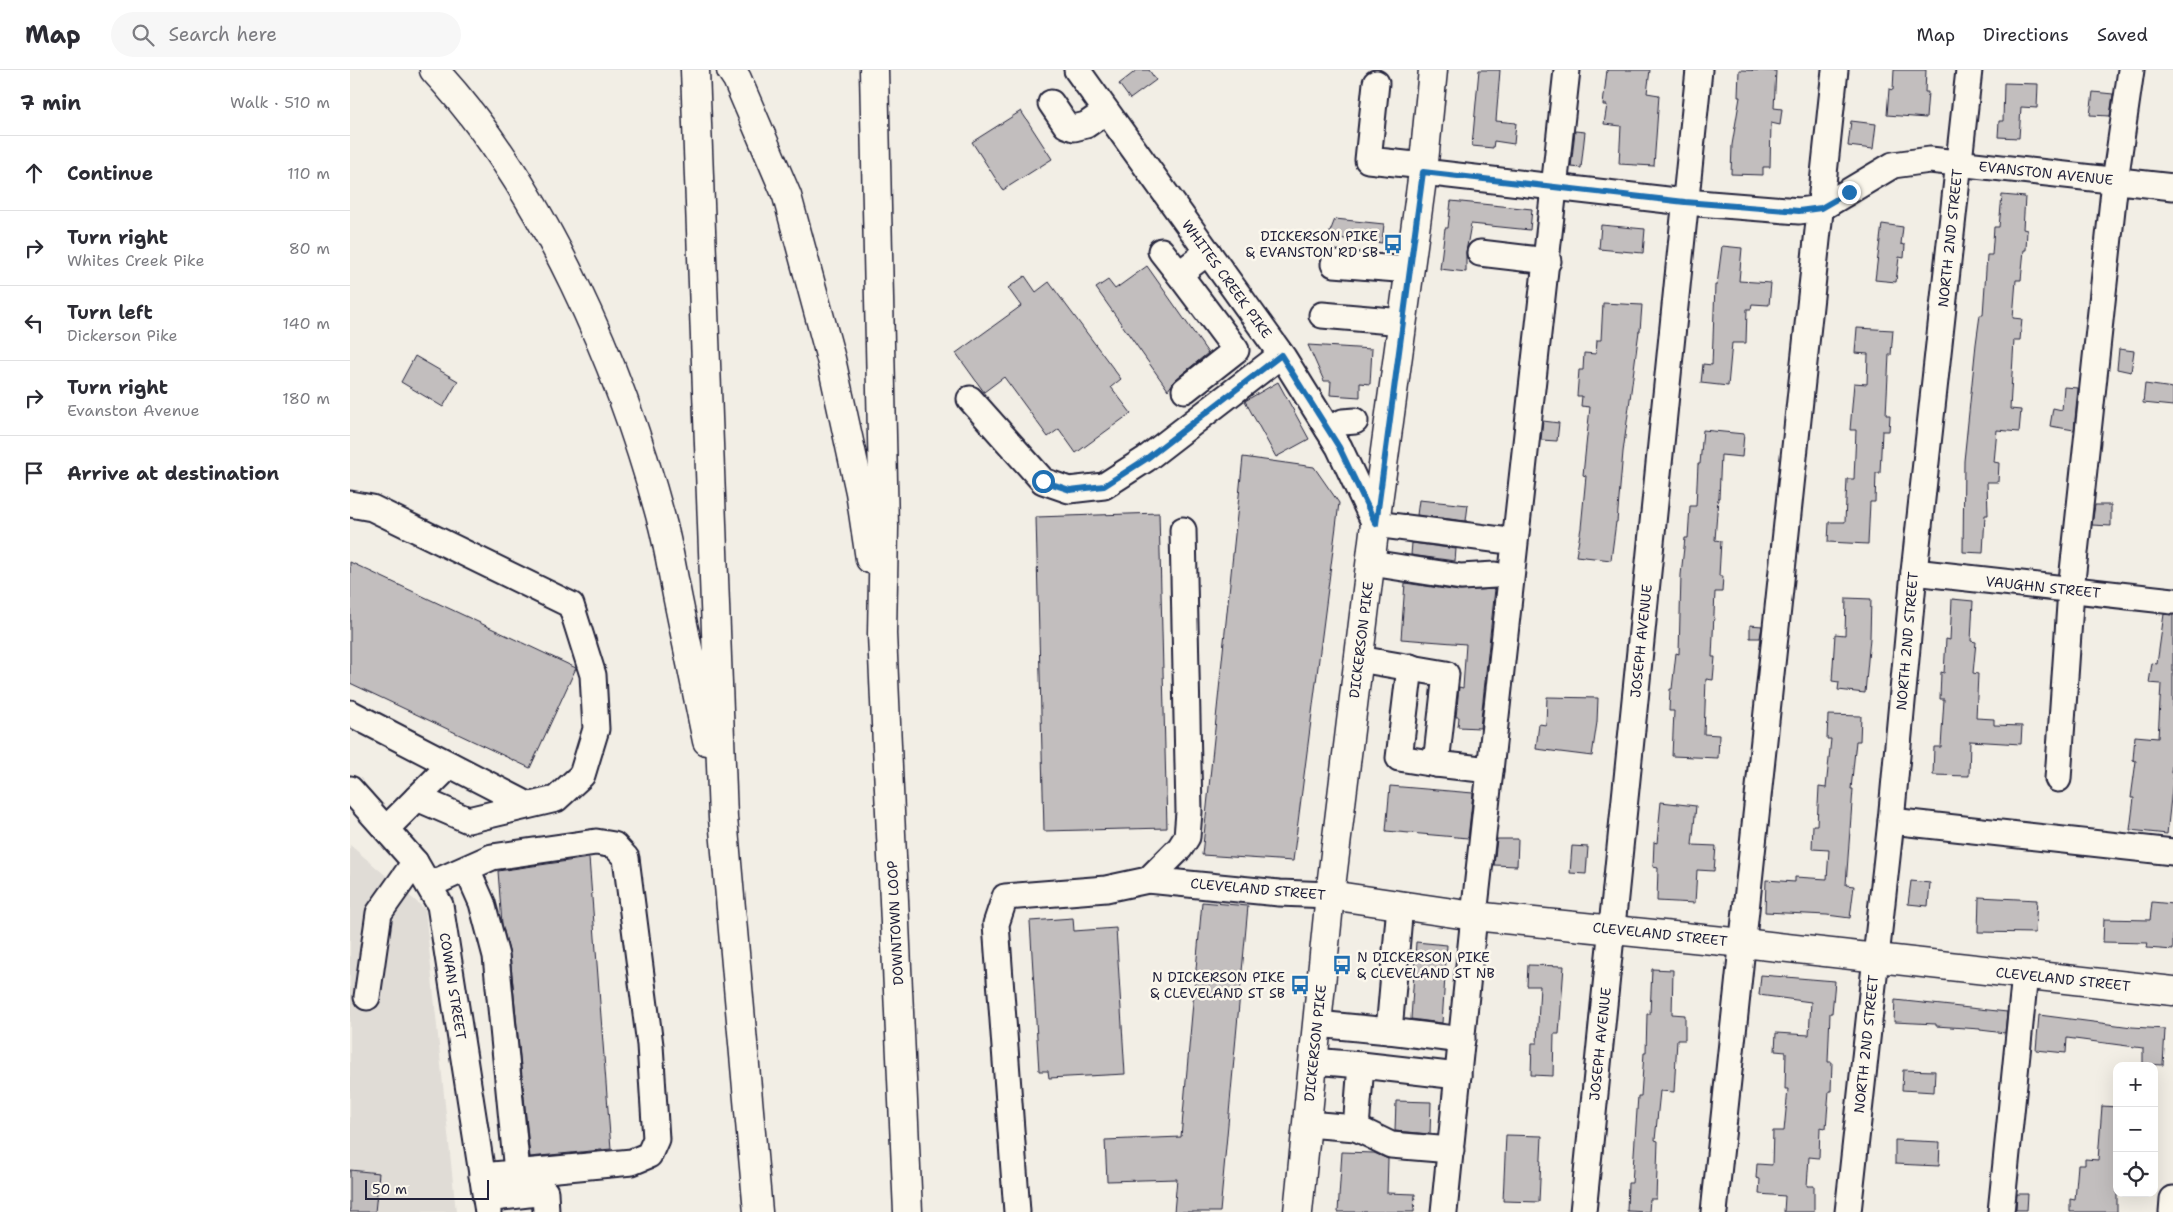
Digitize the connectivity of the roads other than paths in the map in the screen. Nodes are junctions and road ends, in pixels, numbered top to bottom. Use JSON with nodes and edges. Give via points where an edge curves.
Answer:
{"nodes":[{"id":1,"x":434,"y":70,"type":"edge"},
{"id":2,"x":695,"y":70,"type":"edge"},
{"id":3,"x":874,"y":70,"type":"edge"},
{"id":4,"x":1077,"y":70,"type":"edge"},
{"id":5,"x":1433,"y":70,"type":"edge"},
{"id":6,"x":1567,"y":70,"type":"edge"},
{"id":7,"x":1699,"y":70,"type":"edge"},
{"id":8,"x":1835,"y":70,"type":"edge"},
{"id":9,"x":1968,"y":70,"type":"edge"},
{"id":10,"x":2131,"y":70,"type":"edge"},
{"id":11,"x":734,"y":75,"type":"edge"},
{"id":12,"x":1376,"y":83,"type":"dead end"},
{"id":13,"x":1051,"y":104,"type":"dead end"},
{"id":14,"x":1106,"y":111,"type":"junction"},
{"id":15,"x":1958,"y":164,"type":"junction"},
{"id":16,"x":1423,"y":169,"type":"junction"},
{"id":17,"x":2116,"y":181,"type":"junction"},
{"id":18,"x":1555,"y":187,"type":"junction"},
{"id":19,"x":2173,"y":187,"type":"edge"},
{"id":20,"x":1685,"y":202,"type":"junction"},
{"id":21,"x":1821,"y":208,"type":"junction"},
{"id":22,"x":1161,"y":252,"type":"dead end"},
{"id":23,"x":1208,"y":252,"type":"junction"},
{"id":24,"x":1480,"y":253,"type":"dead end"},
{"id":25,"x":1548,"y":261,"type":"junction"},
{"id":26,"x":1334,"y":264,"type":"dead end"},
{"id":27,"x":1410,"y":270,"type":"junction"},
{"id":28,"x":1179,"y":274,"type":"junction"},
{"id":29,"x":1322,"y":315,"type":"dead end"},
{"id":30,"x":1403,"y":322,"type":"junction"},
{"id":31,"x":1281,"y":355,"type":"junction"},
{"id":32,"x":1185,"y":390,"type":"dead end"},
{"id":33,"x":970,"y":399,"type":"dead end"},
{"id":34,"x":1355,"y":421,"type":"dead end"},
{"id":35,"x":1328,"y":429,"type":"junction"},
{"id":36,"x":350,"y":504,"type":"edge"},
{"id":37,"x":1376,"y":524,"type":"junction"},
{"id":38,"x":1183,"y":530,"type":"dead end"},
{"id":39,"x":1501,"y":540,"type":"dead end"},
{"id":40,"x":1371,"y":562,"type":"junction"},
{"id":41,"x":1914,"y":572,"type":"junction"},
{"id":42,"x":1495,"y":575,"type":"dead end"},
{"id":43,"x":2071,"y":590,"type":"junction"},
{"id":44,"x":2173,"y":601,"type":"edge"},
{"id":45,"x":882,"y":634,"type":"junction"},
{"id":46,"x":1359,"y":658,"type":"junction"},
{"id":47,"x":1410,"y":667,"type":"junction"},
{"id":48,"x":350,"y":713,"type":"edge"},
{"id":49,"x":1436,"y":764,"type":"junction"},
{"id":50,"x":450,"y":766,"type":"junction"},
{"id":51,"x":1490,"y":770,"type":"junction"},
{"id":52,"x":2058,"y":779,"type":"dead end"},
{"id":53,"x":350,"y":789,"type":"edge"},
{"id":54,"x":418,"y":798,"type":"junction"},
{"id":55,"x":528,"y":805,"type":"junction"},
{"id":56,"x":723,"y":818,"type":"junction"},
{"id":57,"x":1891,"y":821,"type":"junction"},
{"id":58,"x":386,"y":829,"type":"junction"},
{"id":59,"x":2173,"y":852,"type":"edge"},
{"id":60,"x":415,"y":862,"type":"junction"},
{"id":61,"x":467,"y":869,"type":"junction"},
{"id":62,"x":1148,"y":880,"type":"junction"},
{"id":63,"x":429,"y":885,"type":"junction"},
{"id":64,"x":1330,"y":895,"type":"junction"},
{"id":65,"x":1400,"y":905,"type":"junction"},
{"id":66,"x":1474,"y":916,"type":"junction"},
{"id":67,"x":1611,"y":929,"type":"junction"},
{"id":68,"x":1743,"y":943,"type":"junction"},
{"id":69,"x":1875,"y":958,"type":"junction"},
{"id":70,"x":2025,"y":974,"type":"junction"},
{"id":71,"x":2173,"y":991,"type":"edge"},
{"id":72,"x":367,"y":997,"type":"dead end"},
{"id":73,"x":1317,"y":1024,"type":"junction"},
{"id":74,"x":1389,"y":1031,"type":"junction"},
{"id":75,"x":1462,"y":1040,"type":"junction"},
{"id":76,"x":1313,"y":1061,"type":"junction"},
{"id":77,"x":1361,"y":1065,"type":"junction"},
{"id":78,"x":1458,"y":1076,"type":"junction"},
{"id":79,"x":1307,"y":1124,"type":"junction"},
{"id":80,"x":1356,"y":1128,"type":"junction"},
{"id":81,"x":1451,"y":1150,"type":"junction"},
{"id":82,"x":518,"y":1172,"type":"junction"},
{"id":83,"x":485,"y":1196,"type":"edge"},
{"id":84,"x":2173,"y":1199,"type":"edge"},
{"id":85,"x":546,"y":1212,"type":"edge"},
{"id":86,"x":758,"y":1212,"type":"edge"},
{"id":87,"x":908,"y":1212,"type":"edge"},
{"id":88,"x":1017,"y":1212,"type":"edge"},
{"id":89,"x":1298,"y":1212,"type":"edge"},
{"id":90,"x":1444,"y":1212,"type":"edge"},
{"id":91,"x":1583,"y":1212,"type":"edge"},
{"id":92,"x":1714,"y":1212,"type":"edge"},
{"id":93,"x":1848,"y":1212,"type":"edge"},
{"id":94,"x":2000,"y":1212,"type":"edge"},
{"id":95,"x":2172,"y":1212,"type":"edge"}],
"edges":[{"from":1,"to":56,"type":"main road","via":[[509,165],[562,262],[605,355],[642,452],[663,528]]},
{"from":2,"to":56,"type":"main road"},
{"from":3,"to":45,"type":"main road","via":[[884,527]]},
{"from":4,"to":14,"type":"street","name":"WHITES CREEK PIKE"},
{"from":5,"to":16,"type":"main road","name":"DICKERSON PIKE"},
{"from":6,"to":18,"type":"street"},
{"from":7,"to":20,"type":"street","name":"JOSEPH AVENUE"},
{"from":8,"to":21,"type":"street"},
{"from":9,"to":15,"type":"street","name":"NORTH 2ND STREET"},
{"from":10,"to":17,"type":"street"},
{"from":11,"to":45,"type":"main road","via":[[787,196],[828,350],[860,492]]},
{"from":12,"to":16,"type":"street","name":"EVANSTON AVENUE","via":[[1368,160]]},
{"from":13,"to":14,"type":"street","via":[[1066,124],[1074,128]]},
{"from":14,"to":23,"type":"street","name":"WHITES CREEK PIKE"},
{"from":15,"to":17,"type":"street","name":"EVANSTON AVENUE"},
{"from":15,"to":21,"type":"street","name":"EVANSTON AVENUE","via":[[1930,160],[1894,165]]},
{"from":15,"to":41,"type":"street","name":"NORTH 2ND STREET"},
{"from":16,"to":18,"type":"street","name":"EVANSTON AVENUE"},
{"from":16,"to":27,"type":"main road","name":"DICKERSON PIKE"},
{"from":17,"to":19,"type":"street","name":"EVANSTON AVENUE"},
{"from":17,"to":43,"type":"street"},
{"from":18,"to":20,"type":"street","name":"EVANSTON AVENUE"},
{"from":18,"to":25,"type":"street"},
{"from":20,"to":21,"type":"street","name":"EVANSTON AVENUE","via":[[1799,211]]},
{"from":20,"to":67,"type":"street","name":"JOSEPH AVENUE"},
{"from":21,"to":68,"type":"street"},
{"from":22,"to":28,"type":"street"},
{"from":23,"to":28,"type":"street"},
{"from":23,"to":31,"type":"street","name":"WHITES CREEK PIKE"},
{"from":24,"to":25,"type":"street"},
{"from":25,"to":51,"type":"street"},
{"from":26,"to":27,"type":"street"},
{"from":27,"to":30,"type":"main road","name":"DICKERSON PIKE"},
{"from":28,"to":32,"type":"street","via":[[1236,350]]},
{"from":29,"to":30,"type":"street"},
{"from":30,"to":37,"type":"main road","name":"DICKERSON PIKE"},
{"from":31,"to":33,"type":"street","via":[[1146,459],[1104,486],[1070,490],[1043,481]]},
{"from":31,"to":35,"type":"street","name":"WHITES CREEK PIKE"},
{"from":34,"to":35,"type":"street"},
{"from":35,"to":37,"type":"street","name":"WHITES CREEK PIKE"},
{"from":36,"to":55,"type":"street","via":[[372,508],[571,605],[593,675],[596,729],[582,774],[556,799]]},
{"from":37,"to":39,"type":"street"},
{"from":37,"to":40,"type":"main road","name":"DICKERSON PIKE"},
{"from":38,"to":62,"type":"street","via":[[1186,837],[1180,848]]},
{"from":40,"to":42,"type":"street","via":[[1461,577]]},
{"from":40,"to":46,"type":"main road","name":"DICKERSON PIKE"},
{"from":41,"to":43,"type":"street","name":"VAUGHN STREET"},
{"from":41,"to":57,"type":"street","name":"NORTH 2ND STREET"},
{"from":43,"to":44,"type":"street","name":"VAUGHN STREET"},
{"from":43,"to":52,"type":"street"},
{"from":45,"to":87,"type":"main road","name":"DOWNTOWN LOOP"},
{"from":46,"to":47,"type":"street"},
{"from":46,"to":64,"type":"main road","name":"DICKERSON PIKE"},
{"from":47,"to":49,"type":"street","via":[[1446,674]]},
{"from":47,"to":49,"type":"street","via":[[1399,758]]},
{"from":48,"to":50,"type":"street"},
{"from":49,"to":51,"type":"street"},
{"from":50,"to":54,"type":"street"},
{"from":50,"to":55,"type":"street"},
{"from":51,"to":66,"type":"street"},
{"from":53,"to":58,"type":"street","name":"COWAN STREET"},
{"from":54,"to":55,"type":"street","via":[[468,820]]},
{"from":54,"to":58,"type":"street"},
{"from":56,"to":86,"type":"main road"},
{"from":57,"to":59,"type":"street"},
{"from":57,"to":69,"type":"street","name":"NORTH 2ND STREET"},
{"from":58,"to":60,"type":"street","name":"COWAN STREET"},
{"from":60,"to":63,"type":"street","name":"COWAN STREET"},
{"from":60,"to":72,"type":"street","via":[[379,913]]},
{"from":61,"to":63,"type":"street"},
{"from":61,"to":82,"type":"street","via":[[482,903],[496,956]]},
{"from":61,"to":82,"type":"street","via":[[492,857],[596,842],[614,845],[626,858],[650,1045],[656,1139],[649,1155],[632,1162]]},
{"from":62,"to":64,"type":"street","name":"CLEVELAND STREET"},
{"from":62,"to":88,"type":"street","name":"CLEVELAND STREET","via":[[1106,889],[1005,897],[996,924]]},
{"from":63,"to":83,"type":"street","name":"COWAN STREET","via":[[440,905]]},
{"from":64,"to":65,"type":"main road","name":"CLEVELAND STREET"},
{"from":64,"to":73,"type":"main road","name":"DICKERSON PIKE"},
{"from":65,"to":66,"type":"main road","name":"CLEVELAND STREET"},
{"from":65,"to":74,"type":"street"},
{"from":66,"to":67,"type":"main road","name":"CLEVELAND STREET"},
{"from":66,"to":75,"type":"street"},
{"from":67,"to":68,"type":"main road","name":"CLEVELAND STREET"},
{"from":67,"to":91,"type":"street","name":"JOSEPH AVENUE"},
{"from":68,"to":69,"type":"main road","name":"CLEVELAND STREET"},
{"from":68,"to":92,"type":"street"},
{"from":69,"to":70,"type":"main road","name":"CLEVELAND STREET"},
{"from":69,"to":93,"type":"street","name":"NORTH 2ND STREET"},
{"from":70,"to":71,"type":"main road","name":"CLEVELAND STREET"},
{"from":70,"to":94,"type":"street"},
{"from":73,"to":74,"type":"street"},
{"from":73,"to":76,"type":"main road","name":"DICKERSON PIKE"},
{"from":74,"to":75,"type":"street"},
{"from":75,"to":78,"type":"street"},
{"from":76,"to":77,"type":"street"},
{"from":76,"to":79,"type":"main road","name":"DICKERSON PIKE"},
{"from":77,"to":78,"type":"street"},
{"from":77,"to":80,"type":"street"},
{"from":78,"to":81,"type":"street"},
{"from":79,"to":80,"type":"street"},
{"from":79,"to":89,"type":"main road","name":"DICKERSON PIKE"},
{"from":80,"to":81,"type":"street","via":[[1391,1146]]},
{"from":81,"to":90,"type":"street"},
{"from":82,"to":83,"type":"street"},
{"from":83,"to":85,"type":"street","via":[[544,1192]]},
{"from":84,"to":95,"type":"street"}]}
